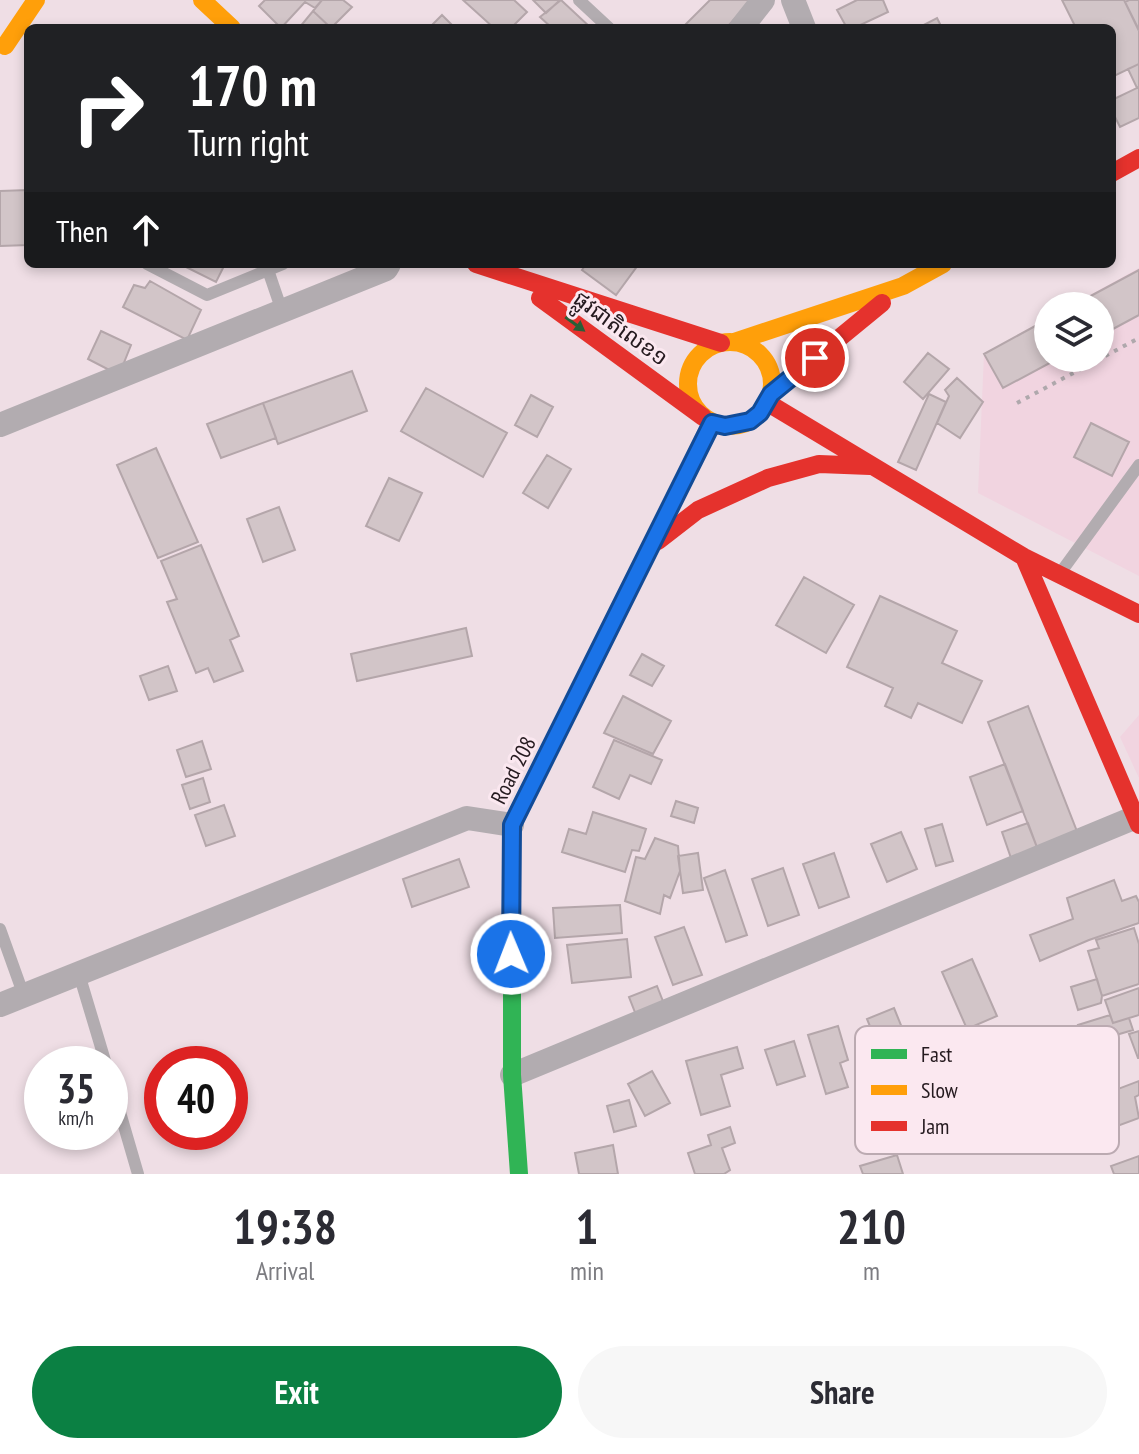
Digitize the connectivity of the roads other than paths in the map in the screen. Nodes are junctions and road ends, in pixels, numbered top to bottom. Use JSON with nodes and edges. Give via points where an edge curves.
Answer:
{"nodes":[{"id":1,"x":36,"y":0,"type":"edge"},
{"id":2,"x":202,"y":0,"type":"edge"},
{"id":3,"x":579,"y":0,"type":"edge"},
{"id":4,"x":763,"y":0,"type":"edge"},
{"id":5,"x":793,"y":0,"type":"edge"},
{"id":6,"x":228,"y":24,"type":"edge"},
{"id":7,"x":605,"y":24,"type":"edge"},
{"id":8,"x":744,"y":24,"type":"edge"},
{"id":9,"x":802,"y":24,"type":"edge"},
{"id":10,"x":2,"y":45,"type":"edge"},
{"id":11,"x":24,"y":53,"type":"edge"},
{"id":12,"x":1139,"y":158,"type":"edge"},
{"id":13,"x":1116,"y":171,"type":"edge"},
{"id":14,"x":155,"y":268,"type":"edge"},
{"id":15,"x":273,"y":268,"type":"edge"},
{"id":16,"x":387,"y":268,"type":"edge"},
{"id":17,"x":927,"y":268,"type":"edge"},
{"id":18,"x":511,"y":269,"type":"edge"},
{"id":19,"x":268,"y":270,"type":"junction"},
{"id":20,"x":899,"y":275,"type":"edge"},
{"id":21,"x":282,"y":311,"type":"junction"},
{"id":22,"x":727,"y":342,"type":"junction"},
{"id":23,"x":769,"y":398,"type":"junction"},
{"id":24,"x":708,"y":420,"type":"junction"},
{"id":25,"x":0,"y":425,"type":"edge"},
{"id":26,"x":1139,"y":465,"type":"edge"},
{"id":27,"x":873,"y":466,"type":"junction"},
{"id":28,"x":651,"y":546,"type":"junction"},
{"id":29,"x":1024,"y":557,"type":"junction"},
{"id":30,"x":1059,"y":574,"type":"junction"},
{"id":31,"x":1139,"y":614,"type":"edge"},
{"id":32,"x":1137,"y":821,"type":"edge"},
{"id":33,"x":512,"y":825,"type":"junction"},
{"id":34,"x":0,"y":929,"type":"edge"},
{"id":35,"x":79,"y":974,"type":"junction"},
{"id":36,"x":24,"y":996,"type":"junction"},
{"id":37,"x":0,"y":1005,"type":"edge"},
{"id":38,"x":101,"y":1046,"type":"edge"},
{"id":39,"x":512,"y":1075,"type":"junction"},
{"id":40,"x":128,"y":1140,"type":"edge"},
{"id":41,"x":138,"y":1174,"type":"edge"},
{"id":42,"x":519,"y":1174,"type":"edge"}],
"edges":[{"from":1,"to":10,"type":"main road"},
{"from":2,"to":6,"type":"main road"},
{"from":3,"to":7,"type":"lane"},
{"from":4,"to":8,"type":"street"},
{"from":5,"to":9,"type":"street"},
{"from":10,"to":11,"type":"main road"},
{"from":12,"to":13,"type":"main road"},
{"from":14,"to":19,"type":"lane","via":[[207,295]]},
{"from":15,"to":19,"type":"lane"},
{"from":16,"to":21,"type":"street"},
{"from":17,"to":20,"type":"main road"},
{"from":18,"to":22,"type":"main road","name":"ផ្លូវជាតិលេខ១"},
{"from":18,"to":24,"type":"main road","name":"ផ្លូវជាតិលេខ១","one_way":true},
{"from":19,"to":21,"type":"lane"},
{"from":20,"to":22,"type":"main road"},
{"from":20,"to":23,"type":"main road"},
{"from":21,"to":25,"type":"street"},
{"from":22,"to":23,"type":"main road","via":[[756,351],[764,360],[772,382]]},
{"from":22,"to":24,"type":"main road","via":[[708,348],[690,368],[688,395]]},
{"from":23,"to":24,"type":"main road","via":[[760,413],[738,425]]},
{"from":23,"to":27,"type":"main road"},
{"from":24,"to":28,"type":"main road","name":"Road 208"},
{"from":26,"to":30,"type":"lane"},
{"from":27,"to":28,"type":"main road","via":[[819,464],[768,478],[698,510]]},
{"from":27,"to":29,"type":"main road"},
{"from":28,"to":33,"type":"main road","name":"Road 208"},
{"from":29,"to":30,"type":"main road"},
{"from":29,"to":32,"type":"main road"},
{"from":30,"to":31,"type":"main road"},
{"from":32,"to":39,"type":"street"},
{"from":33,"to":35,"type":"street","via":[[467,818]]},
{"from":33,"to":39,"type":"main road","name":"Road 208"},
{"from":34,"to":36,"type":"lane"},
{"from":35,"to":36,"type":"street"},
{"from":35,"to":38,"type":"lane"},
{"from":36,"to":37,"type":"street"},
{"from":39,"to":42,"type":"main road","name":"Road 208"},
{"from":40,"to":41,"type":"lane"}]}
